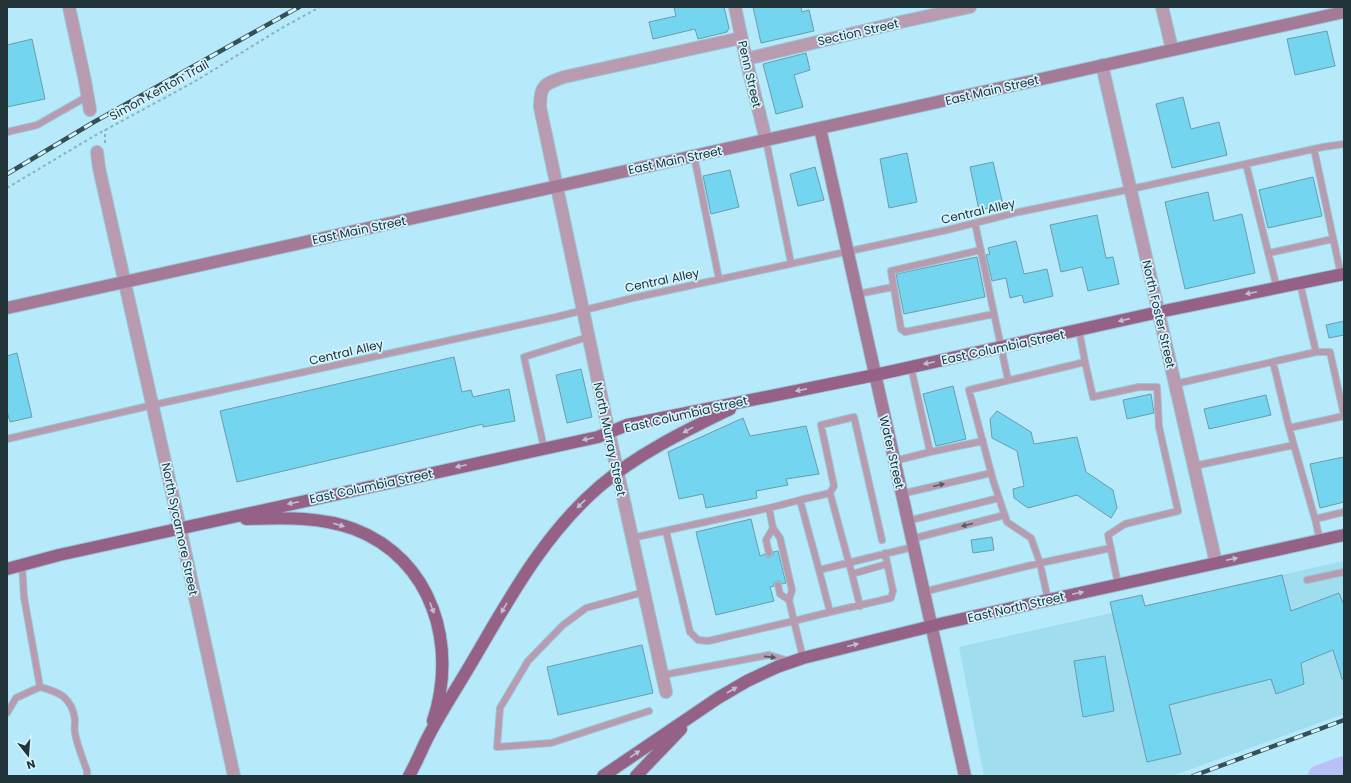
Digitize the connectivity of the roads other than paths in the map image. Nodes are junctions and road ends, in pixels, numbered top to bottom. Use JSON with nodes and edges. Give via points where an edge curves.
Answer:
{"nodes":[{"id":1,"x":69,"y":7,"type":"edge"},
{"id":2,"x":735,"y":7,"type":"edge"},
{"id":3,"x":970,"y":7,"type":"edge"},
{"id":4,"x":1162,"y":7,"type":"edge"},
{"id":5,"x":1344,"y":12,"type":"edge"},
{"id":6,"x":738,"y":39,"type":"junction"},
{"id":7,"x":1172,"y":49,"type":"junction"},
{"id":8,"x":746,"y":59,"type":"junction"},
{"id":9,"x":1102,"y":65,"type":"junction"},
{"id":10,"x":88,"y":96,"type":"junction"},
{"id":11,"x":90,"y":110,"type":"dead end"},
{"id":12,"x":820,"y":128,"type":"junction"},
{"id":13,"x":7,"y":132,"type":"edge"},
{"id":14,"x":766,"y":140,"type":"junction"},
{"id":15,"x":1344,"y":144,"type":"edge"},
{"id":16,"x":1314,"y":149,"type":"junction"},
{"id":17,"x":96,"y":152,"type":"dead end"},
{"id":18,"x":694,"y":156,"type":"junction"},
{"id":19,"x":1246,"y":164,"type":"junction"},
{"id":20,"x":557,"y":186,"type":"junction"},
{"id":21,"x":1131,"y":190,"type":"junction"},
{"id":22,"x":975,"y":223,"type":"junction"},
{"id":23,"x":1333,"y":239,"type":"junction"},
{"id":24,"x":981,"y":250,"type":"junction"},
{"id":25,"x":847,"y":251,"type":"junction"},
{"id":26,"x":1269,"y":253,"type":"junction"},
{"id":27,"x":791,"y":264,"type":"junction"},
{"id":28,"x":1342,"y":274,"type":"edge"},
{"id":29,"x":719,"y":279,"type":"junction"},
{"id":30,"x":125,"y":282,"type":"junction"},
{"id":31,"x":1300,"y":283,"type":"junction"},
{"id":32,"x":893,"y":287,"type":"junction"},
{"id":33,"x":1277,"y":288,"type":"junction"},
{"id":34,"x":858,"y":294,"type":"junction"},
{"id":35,"x":7,"y":308,"type":"edge"},
{"id":36,"x":582,"y":310,"type":"junction"},
{"id":37,"x":1159,"y":312,"type":"junction"},
{"id":38,"x":994,"y":314,"type":"junction"},
{"id":39,"x":1078,"y":330,"type":"junction"},
{"id":40,"x":588,"y":337,"type":"junction"},
{"id":41,"x":1001,"y":347,"type":"junction"},
{"id":42,"x":1316,"y":352,"type":"junction"},
{"id":43,"x":1085,"y":362,"type":"junction"},
{"id":44,"x":1273,"y":362,"type":"junction"},
{"id":45,"x":911,"y":367,"type":"junction"},
{"id":46,"x":875,"y":375,"type":"junction"},
{"id":47,"x":1008,"y":380,"type":"junction"},
{"id":48,"x":1175,"y":384,"type":"junction"},
{"id":49,"x":748,"y":400,"type":"junction"},
{"id":50,"x":153,"y":405,"type":"junction"},
{"id":51,"x":1344,"y":416,"type":"edge"},
{"id":52,"x":1289,"y":428,"type":"junction"},
{"id":53,"x":609,"y":433,"type":"junction"},
{"id":54,"x":7,"y":439,"type":"edge"},
{"id":55,"x":983,"y":441,"type":"junction"},
{"id":56,"x":1294,"y":445,"type":"junction"},
{"id":57,"x":544,"y":448,"type":"junction"},
{"id":58,"x":930,"y":452,"type":"junction"},
{"id":59,"x":894,"y":461,"type":"junction"},
{"id":60,"x":1194,"y":466,"type":"junction"},
{"id":61,"x":618,"y":472,"type":"junction"},
{"id":62,"x":991,"y":473,"type":"junction"},
{"id":63,"x":830,"y":492,"type":"junction"},
{"id":64,"x":902,"y":494,"type":"junction"},
{"id":65,"x":999,"y":498,"type":"junction"},
{"id":66,"x":800,"y":500,"type":"junction"},
{"id":67,"x":769,"y":508,"type":"junction"},
{"id":68,"x":1344,"y":512,"type":"edge"},
{"id":69,"x":1005,"y":515,"type":"junction"},
{"id":70,"x":1315,"y":519,"type":"junction"},
{"id":71,"x":217,"y":520,"type":"junction"},
{"id":72,"x":907,"y":521,"type":"junction"},
{"id":73,"x":180,"y":528,"type":"junction"},
{"id":74,"x":773,"y":528,"type":"junction"},
{"id":75,"x":666,"y":531,"type":"junction"},
{"id":76,"x":1344,"y":535,"type":"edge"},
{"id":77,"x":632,"y":538,"type":"junction"},
{"id":78,"x":882,"y":540,"type":"dead end"},
{"id":79,"x":1320,"y":540,"type":"junction"},
{"id":80,"x":912,"y":543,"type":"junction"},
{"id":81,"x":1111,"y":548,"type":"junction"},
{"id":82,"x":769,"y":553,"type":"dead end"},
{"id":83,"x":885,"y":553,"type":"junction"},
{"id":84,"x":849,"y":562,"type":"junction"},
{"id":85,"x":1040,"y":563,"type":"junction"},
{"id":86,"x":1216,"y":563,"type":"junction"},
{"id":87,"x":22,"y":564,"type":"junction"},
{"id":88,"x":887,"y":564,"type":"junction"},
{"id":89,"x":7,"y":568,"type":"edge"},
{"id":90,"x":819,"y":570,"type":"junction"},
{"id":91,"x":1344,"y":572,"type":"edge"},
{"id":92,"x":852,"y":574,"type":"junction"},
{"id":93,"x":1308,"y":580,"type":"dead end"},
{"id":94,"x":1118,"y":584,"type":"junction"},
{"id":95,"x":778,"y":585,"type":"dead end"},
{"id":96,"x":644,"y":592,"type":"junction"},
{"id":97,"x":923,"y":592,"type":"junction"},
{"id":98,"x":789,"y":600,"type":"junction"},
{"id":99,"x":1048,"y":600,"type":"junction"},
{"id":100,"x":860,"y":606,"type":"junction"},
{"id":101,"x":830,"y":612,"type":"junction"},
{"id":102,"x":794,"y":621,"type":"junction"},
{"id":103,"x":931,"y":626,"type":"junction"},
{"id":104,"x":803,"y":658,"type":"junction"},
{"id":105,"x":791,"y":662,"type":"junction"},
{"id":106,"x":663,"y":675,"type":"junction"},
{"id":107,"x":40,"y":687,"type":"junction"},
{"id":108,"x":666,"y":692,"type":"dead end"},
{"id":109,"x":699,"y":710,"type":"junction"},
{"id":110,"x":649,"y":712,"type":"dead end"},
{"id":111,"x":7,"y":713,"type":"edge"},
{"id":112,"x":425,"y":743,"type":"junction"},
{"id":113,"x":88,"y":776,"type":"edge"},
{"id":114,"x":234,"y":776,"type":"edge"},
{"id":115,"x":409,"y":776,"type":"edge"},
{"id":116,"x":603,"y":776,"type":"edge"},
{"id":117,"x":636,"y":776,"type":"edge"},
{"id":118,"x":965,"y":776,"type":"edge"}],
"edges":[{"from":1,"to":10,"type":"street"},
{"from":2,"to":6,"type":"street","name":"Penn Street"},
{"from":3,"to":8,"type":"street","name":"Section Street"},
{"from":4,"to":7,"type":"street"},
{"from":5,"to":7,"type":"main road","name":"East Main Street"},
{"from":6,"to":8,"type":"street","name":"Penn Street"},
{"from":6,"to":20,"type":"street","name":"North Murray Street","via":[[549,82],[540,94],[540,107]]},
{"from":7,"to":9,"type":"main road","name":"East Main Street"},
{"from":8,"to":14,"type":"street","name":"Penn Street"},
{"from":9,"to":12,"type":"main road","name":"East Main Street"},
{"from":9,"to":21,"type":"street","name":"North Foster Street"},
{"from":10,"to":11,"type":"street"},
{"from":10,"to":13,"type":"lane","via":[[37,125]]},
{"from":12,"to":14,"type":"main road","name":"East Main Street"},
{"from":12,"to":25,"type":"main road","name":"Water Street"},
{"from":14,"to":18,"type":"main road","name":"East Main Street"},
{"from":14,"to":27,"type":"lane"},
{"from":15,"to":16,"type":"lane","name":"Central Alley"},
{"from":16,"to":19,"type":"lane","name":"Central Alley"},
{"from":16,"to":23,"type":"lane"},
{"from":17,"to":30,"type":"street","name":"North Sycamore Street"},
{"from":18,"to":20,"type":"main road","name":"East Main Street"},
{"from":18,"to":29,"type":"lane"},
{"from":19,"to":21,"type":"lane","name":"Central Alley"},
{"from":19,"to":26,"type":"lane"},
{"from":20,"to":30,"type":"main road","name":"East Main Street"},
{"from":20,"to":36,"type":"street","name":"North Murray Street"},
{"from":21,"to":22,"type":"lane","name":"Central Alley"},
{"from":21,"to":37,"type":"street","name":"North Foster Street"},
{"from":22,"to":24,"type":"lane"},
{"from":22,"to":25,"type":"lane","name":"Central Alley"},
{"from":23,"to":26,"type":"lane"},
{"from":23,"to":28,"type":"lane"},
{"from":24,"to":32,"type":"lane","via":[[893,270],[890,273]]},
{"from":24,"to":38,"type":"lane"},
{"from":25,"to":27,"type":"lane","name":"Central Alley"},
{"from":25,"to":34,"type":"main road","name":"Water Street"},
{"from":26,"to":33,"type":"lane"},
{"from":27,"to":29,"type":"lane","name":"Central Alley"},
{"from":28,"to":31,"type":"main road","name":"East Columbia Street"},
{"from":29,"to":36,"type":"lane","name":"Central Alley"},
{"from":30,"to":35,"type":"main road","name":"East Main Street"},
{"from":30,"to":50,"type":"street","name":"North Sycamore Street"},
{"from":31,"to":33,"type":"main road","name":"East Columbia Street"},
{"from":31,"to":42,"type":"lane"},
{"from":32,"to":34,"type":"lane"},
{"from":32,"to":38,"type":"lane","via":[[901,329],[905,332]]},
{"from":33,"to":37,"type":"main road","name":"East Columbia Street","one_way":true},
{"from":34,"to":46,"type":"main road","name":"Water Street"},
{"from":36,"to":40,"type":"street","name":"North Murray Street"},
{"from":36,"to":50,"type":"lane","name":"Central Alley"},
{"from":37,"to":39,"type":"main road","name":"East Columbia Street","one_way":true},
{"from":37,"to":48,"type":"street","name":"North Foster Street"},
{"from":38,"to":41,"type":"lane"},
{"from":39,"to":41,"type":"main road","name":"East Columbia Street"},
{"from":39,"to":43,"type":"lane"},
{"from":40,"to":53,"type":"street","name":"North Murray Street"},
{"from":40,"to":57,"type":"lane","via":[[524,356]]},
{"from":41,"to":45,"type":"main road","name":"East Columbia Street","one_way":true},
{"from":41,"to":47,"type":"lane"},
{"from":42,"to":44,"type":"lane"},
{"from":42,"to":51,"type":"lane","via":[[1330,352]]},
{"from":43,"to":47,"type":"lane"},
{"from":43,"to":81,"type":"lane","via":[[1093,398],[1139,387],[1157,387],[1159,427],[1178,510],[1125,524],[1108,535]]},
{"from":44,"to":48,"type":"lane"},
{"from":44,"to":52,"type":"lane"},
{"from":45,"to":46,"type":"main road","name":"East Columbia Street"},
{"from":45,"to":58,"type":"lane"},
{"from":46,"to":49,"type":"main road","name":"East Columbia Street","one_way":true},
{"from":46,"to":59,"type":"main road","name":"Water Street"},
{"from":47,"to":55,"type":"lane","via":[[969,390]]},
{"from":48,"to":60,"type":"street","name":"North Foster Street"},
{"from":49,"to":53,"type":"main road","name":"East Columbia Street","via":[[627,426]]},
{"from":49,"to":61,"type":"main road","one_way":true,"via":[[692,427]]},
{"from":50,"to":54,"type":"lane","name":"Central Alley"},
{"from":50,"to":73,"type":"street","name":"North Sycamore Street"},
{"from":51,"to":52,"type":"lane"},
{"from":52,"to":56,"type":"lane"},
{"from":53,"to":57,"type":"main road","name":"East Columbia Street","one_way":true},
{"from":53,"to":61,"type":"street","name":"North Murray Street"},
{"from":55,"to":58,"type":"lane"},
{"from":55,"to":62,"type":"lane"},
{"from":56,"to":60,"type":"lane"},
{"from":56,"to":70,"type":"lane"},
{"from":57,"to":71,"type":"main road","name":"East Columbia Street","one_way":true},
{"from":58,"to":59,"type":"lane"},
{"from":59,"to":64,"type":"main road","name":"Water Street"},
{"from":60,"to":86,"type":"street","name":"North Foster Street"},
{"from":61,"to":77,"type":"street","name":"North Murray Street"},
{"from":61,"to":112,"type":"main road","one_way":true,"via":[[578,507],[533,561]]},
{"from":64,"to":62,"type":"lane","one_way":true},
{"from":62,"to":65,"type":"lane"},
{"from":63,"to":66,"type":"lane"},
{"from":63,"to":78,"type":"lane","via":[[834,486],[820,425],[854,417]]},
{"from":63,"to":84,"type":"lane"},
{"from":64,"to":72,"type":"main road","name":"Water Street"},
{"from":65,"to":69,"type":"lane"},
{"from":65,"to":72,"type":"lane"},
{"from":66,"to":67,"type":"lane"},
{"from":66,"to":90,"type":"lane"},
{"from":67,"to":74,"type":"lane"},
{"from":67,"to":75,"type":"lane"},
{"from":68,"to":70,"type":"lane"},
{"from":69,"to":80,"type":"lane","one_way":true},
{"from":69,"to":85,"type":"lane","via":[[1007,522],[1031,538]]},
{"from":70,"to":79,"type":"lane"},
{"from":71,"to":73,"type":"main road","name":"East Columbia Street"},
{"from":71,"to":112,"type":"main road","one_way":true,"via":[[287,518],[334,523],[354,529],[387,547],[414,573],[433,607],[443,651],[439,698]]},
{"from":72,"to":80,"type":"main road","name":"Water Street"},
{"from":73,"to":87,"type":"main road","name":"East Columbia Street"},
{"from":73,"to":114,"type":"street","name":"North Sycamore Street"},
{"from":74,"to":82,"type":"lane","via":[[766,540]]},
{"from":74,"to":98,"type":"lane","via":[[780,538],[792,590]]},
{"from":75,"to":77,"type":"lane"},
{"from":75,"to":102,"type":"lane","via":[[690,632],[698,640],[708,641]]},
{"from":76,"to":79,"type":"main road","name":"East North Street"},
{"from":77,"to":96,"type":"street","name":"North Murray Street"},
{"from":86,"to":79,"type":"main road","name":"East North Street","one_way":true},
{"from":80,"to":83,"type":"lane"},
{"from":80,"to":97,"type":"main road","name":"Water Street"},
{"from":81,"to":85,"type":"lane"},
{"from":81,"to":94,"type":"lane"},
{"from":83,"to":84,"type":"lane"},
{"from":83,"to":88,"type":"lane"},
{"from":84,"to":90,"type":"lane"},
{"from":84,"to":92,"type":"lane"},
{"from":85,"to":97,"type":"lane"},
{"from":85,"to":99,"type":"lane"},
{"from":86,"to":94,"type":"main road","name":"East North Street"},
{"from":87,"to":89,"type":"main road","name":"East Columbia Street"},
{"from":87,"to":107,"type":"lane","via":[[24,597]]},
{"from":88,"to":92,"type":"lane"},
{"from":88,"to":100,"type":"lane","via":[[893,591],[891,598]]},
{"from":90,"to":101,"type":"lane"},
{"from":91,"to":93,"type":"lane"},
{"from":92,"to":100,"type":"lane"},
{"from":99,"to":94,"type":"main road","name":"East North Street","one_way":true},
{"from":95,"to":98,"type":"lane","via":[[780,594]]},
{"from":96,"to":106,"type":"street","name":"North Murray Street"},
{"from":96,"to":110,"type":"lane","via":[[586,608],[563,625],[528,661],[500,708],[497,747],[550,743]]},
{"from":97,"to":103,"type":"main road","name":"Water Street"},
{"from":98,"to":102,"type":"lane"},
{"from":99,"to":103,"type":"main road","name":"East North Street"},
{"from":100,"to":101,"type":"lane"},
{"from":101,"to":102,"type":"lane"},
{"from":102,"to":104,"type":"lane"},
{"from":104,"to":103,"type":"main road","name":"East North Street","one_way":true},
{"from":103,"to":118,"type":"main road","name":"Water Street"},
{"from":104,"to":105,"type":"main road","name":"East North Street"},
{"from":106,"to":105,"type":"lane","one_way":true,"via":[[769,655]]},
{"from":109,"to":105,"type":"main road","name":"East North Street","one_way":true,"via":[[747,681]]},
{"from":106,"to":108,"type":"street","name":"North Murray Street"},
{"from":107,"to":111,"type":"lane","via":[[16,698]]},
{"from":107,"to":113,"type":"lane","via":[[51,690],[70,704],[75,720],[75,733]]},
{"from":116,"to":109,"type":"main road","one_way":true},
{"from":109,"to":117,"type":"main road"},
{"from":112,"to":115,"type":"main road"}]}
